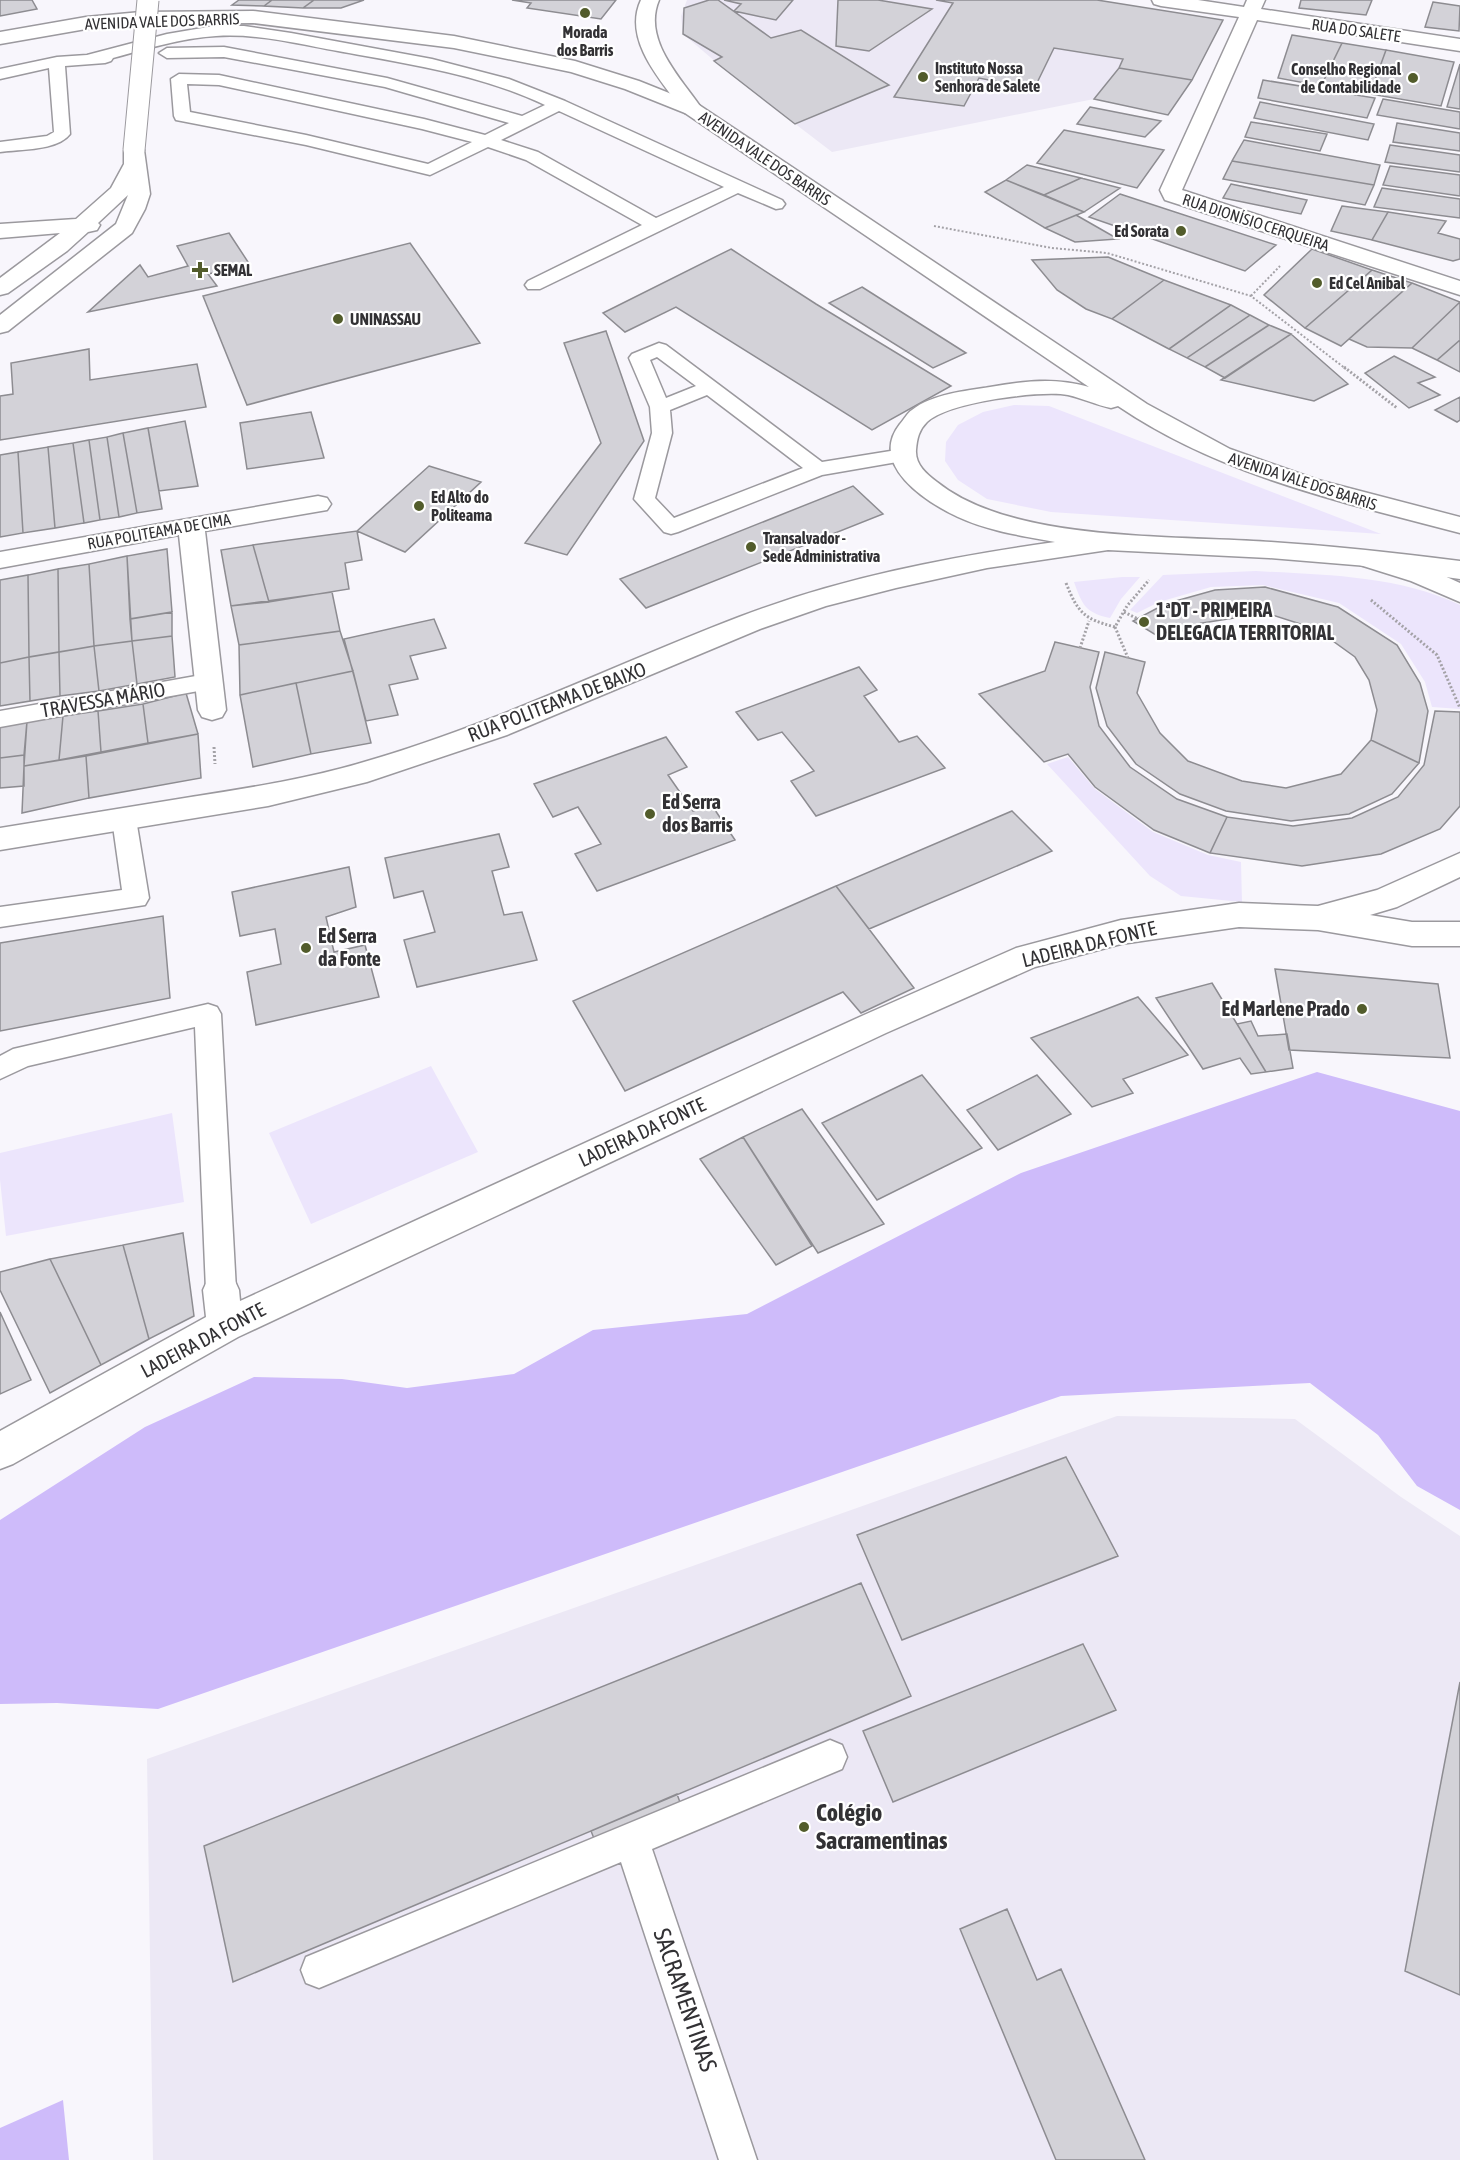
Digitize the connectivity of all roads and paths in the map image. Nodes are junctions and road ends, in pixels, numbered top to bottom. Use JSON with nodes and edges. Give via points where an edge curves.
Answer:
{"nodes":[{"id":1,"x":147,"y":0,"type":"edge"},
{"id":2,"x":650,"y":0,"type":"edge"},
{"id":3,"x":1161,"y":0,"type":"edge"},
{"id":4,"x":1254,"y":7,"type":"edge"},
{"id":5,"x":383,"y":33,"type":"junction"},
{"id":6,"x":0,"y":38,"type":"edge"},
{"id":7,"x":1460,"y":45,"type":"edge"},
{"id":8,"x":89,"y":59,"type":"junction"},
{"id":9,"x":57,"y":62,"type":"junction"},
{"id":10,"x":440,"y":65,"type":"junction"},
{"id":11,"x":0,"y":74,"type":"edge"},
{"id":12,"x":559,"y":104,"type":"junction"},
{"id":13,"x":692,"y":109,"type":"junction"},
{"id":14,"x":524,"y":122,"type":"junction"},
{"id":15,"x":485,"y":140,"type":"junction"},
{"id":16,"x":0,"y":147,"type":"edge"},
{"id":17,"x":134,"y":158,"type":"junction"},
{"id":18,"x":740,"y":186,"type":"junction"},
{"id":19,"x":777,"y":204,"type":"dead end"},
{"id":20,"x":81,"y":225,"type":"junction"},
{"id":21,"x":655,"y":225,"type":"junction"},
{"id":22,"x":929,"y":225,"type":"dead end"},
{"id":23,"x":123,"y":228,"type":"junction"},
{"id":24,"x":0,"y":231,"type":"edge"},
{"id":25,"x":1280,"y":266,"type":"dead end"},
{"id":26,"x":534,"y":285,"type":"dead end"},
{"id":27,"x":0,"y":288,"type":"edge"},
{"id":28,"x":1460,"y":288,"type":"edge"},
{"id":29,"x":1251,"y":296,"type":"junction"},
{"id":30,"x":0,"y":327,"type":"edge"},
{"id":31,"x":710,"y":387,"type":"junction"},
{"id":32,"x":660,"y":407,"type":"junction"},
{"id":33,"x":1397,"y":408,"type":"dead end"},
{"id":34,"x":1138,"y":409,"type":"junction"},
{"id":35,"x":903,"y":455,"type":"junction"},
{"id":36,"x":818,"y":469,"type":"junction"},
{"id":37,"x":318,"y":504,"type":"dead end"},
{"id":38,"x":191,"y":525,"type":"junction"},
{"id":39,"x":1460,"y":525,"type":"edge"},
{"id":40,"x":1108,"y":542,"type":"junction"},
{"id":41,"x":1168,"y":545,"type":"junction"},
{"id":42,"x":1054,"y":550,"type":"junction"},
{"id":43,"x":1367,"y":558,"type":"junction"},
{"id":44,"x":0,"y":560,"type":"edge"},
{"id":45,"x":1460,"y":570,"type":"edge"},
{"id":46,"x":1460,"y":593,"type":"edge"},
{"id":47,"x":1366,"y":597,"type":"dead end"},
{"id":48,"x":1124,"y":612,"type":"junction"},
{"id":49,"x":1138,"y":619,"type":"dead end"},
{"id":50,"x":1089,"y":621,"type":"junction"},
{"id":51,"x":1114,"y":627,"type":"junction"},
{"id":52,"x":1080,"y":648,"type":"dead end"},
{"id":53,"x":1128,"y":657,"type":"dead end"},
{"id":54,"x":207,"y":682,"type":"junction"},
{"id":55,"x":1460,"y":708,"type":"edge"},
{"id":56,"x":212,"y":710,"type":"joint"},
{"id":57,"x":0,"y":719,"type":"edge"},
{"id":58,"x":217,"y":803,"type":"junction"},
{"id":59,"x":124,"y":819,"type":"junction"},
{"id":60,"x":0,"y":839,"type":"edge"},
{"id":61,"x":1460,"y":864,"type":"edge"},
{"id":62,"x":0,"y":917,"type":"edge"},
{"id":63,"x":1318,"y":918,"type":"junction"},
{"id":64,"x":1412,"y":934,"type":"junction"},
{"id":65,"x":1460,"y":934,"type":"edge"},
{"id":66,"x":1460,"y":952,"type":"edge"},
{"id":67,"x":0,"y":1068,"type":"edge"},
{"id":68,"x":221,"y":1290,"type":"joint"},
{"id":69,"x":225,"y":1325,"type":"junction"},
{"id":70,"x":0,"y":1451,"type":"edge"},
{"id":71,"x":830,"y":1757,"type":"dead end"},
{"id":72,"x":631,"y":1839,"type":"junction"},
{"id":73,"x":319,"y":1970,"type":"dead end"},
{"id":74,"x":738,"y":2160,"type":"edge"}],
"edges":[{"from":1,"to":17,"type":"street","bridge":true},
{"from":2,"to":13,"type":"street","via":[[644,27],[652,52]]},
{"from":3,"to":4,"type":"street","name":"RUA DO SALETE"},
{"from":4,"to":7,"type":"street","name":"RUA DO SALETE"},
{"from":4,"to":28,"type":"street","name":"RUA DIONÍSIO CERQUEIRA","via":[[1171,190],[1173,195]]},
{"from":5,"to":6,"type":"street","name":"AVENIDA VALE DOS BARRIS","via":[[253,17],[203,16],[86,23]]},
{"from":5,"to":10,"type":"lane"},
{"from":5,"to":13,"type":"street","name":"AVENIDA VALE DOS BARRIS","via":[[454,42],[575,67]]},
{"from":8,"to":9,"type":"lane"},
{"from":8,"to":10,"type":"lane","via":[[215,31],[250,32]]},
{"from":8,"to":14,"type":"lane","via":[[224,52],[387,83]]},
{"from":9,"to":11,"type":"lane"},
{"from":9,"to":16,"type":"lane","via":[[62,134],[51,140]]},
{"from":10,"to":12,"type":"lane","via":[[487,75]]},
{"from":12,"to":14,"type":"lane"},
{"from":12,"to":18,"type":"lane"},
{"from":13,"to":34,"type":"street","name":"AVENIDA VALE DOS BARRIS"},
{"from":14,"to":15,"type":"lane"},
{"from":15,"to":15,"type":"lane","via":[[219,80],[179,79],[182,116],[247,127],[429,170]]},
{"from":15,"to":21,"type":"lane","via":[[532,156]]},
{"from":17,"to":20,"type":"street","via":[[120,191]]},
{"from":17,"to":23,"type":"street","via":[[140,189],[136,207]]},
{"from":18,"to":19,"type":"lane"},
{"from":18,"to":21,"type":"lane"},
{"from":20,"to":23,"type":"street"},
{"from":20,"to":24,"type":"street"},
{"from":20,"to":27,"type":"street","via":[[59,246]]},
{"from":21,"to":26,"type":"lane"},
{"from":22,"to":29,"type":"path","via":[[1107,254]]},
{"from":23,"to":30,"type":"street"},
{"from":25,"to":29,"type":"path"},
{"from":29,"to":33,"type":"path"},
{"from":31,"to":32,"type":"lane"},
{"from":31,"to":32,"type":"lane","via":[[659,349],[639,358]]},
{"from":31,"to":36,"type":"lane"},
{"from":32,"to":36,"type":"lane","via":[[662,433],[644,499],[671,527]]},
{"from":34,"to":35,"type":"street","via":[[1068,388],[1029,387],[952,400],[920,415],[905,434]]},
{"from":34,"to":39,"type":"street","name":"AVENIDA VALE DOS BARRIS","via":[[1221,454],[1309,486]]},
{"from":35,"to":36,"type":"lane"},
{"from":35,"to":40,"type":"street","via":[[914,476],[934,493],[968,512],[1017,527]]},
{"from":37,"to":38,"type":"street","name":"RUA POLITEAMA DE CIMA"},
{"from":38,"to":44,"type":"street","name":"RUA POLITEAMA DE CIMA"},
{"from":38,"to":54,"type":"street"},
{"from":40,"to":41,"type":"street"},
{"from":40,"to":42,"type":"street","name":"RUA POLITEAMA DE BAIXO"},
{"from":41,"to":43,"type":"street"},
{"from":41,"to":48,"type":"path","via":[[1150,579]]},
{"from":42,"to":50,"type":"path","via":[[1075,608]]},
{"from":42,"to":58,"type":"street","name":"RUA POLITEAMA DE BAIXO","via":[[896,579],[817,600],[750,623],[497,728],[389,765],[268,795]]},
{"from":43,"to":45,"type":"street"},
{"from":43,"to":46,"type":"street"},
{"from":47,"to":55,"type":"path","via":[[1437,655]]},
{"from":48,"to":49,"type":"path"},
{"from":48,"to":51,"type":"path"},
{"from":50,"to":51,"type":"path"},
{"from":50,"to":52,"type":"path"},
{"from":51,"to":53,"type":"path"},
{"from":54,"to":56,"type":"street"},
{"from":54,"to":57,"type":"lane","name":"TRAVESSA MÁRIO"},
{"from":56,"to":58,"type":"path"},
{"from":58,"to":59,"type":"street","name":"RUA POLITEAMA DE BAIXO"},
{"from":59,"to":60,"type":"street","name":"RUA POLITEAMA DE BAIXO"},
{"from":59,"to":62,"type":"lane","via":[[136,898]]},
{"from":61,"to":63,"type":"street","name":"LADEIRA DA FONTE","via":[[1386,899]]},
{"from":63,"to":64,"type":"street","name":"LADEIRA DA FONTE"},
{"from":63,"to":69,"type":"street","name":"LADEIRA DA FONTE","via":[[1239,915],[1178,922],[1121,932],[1027,957]]},
{"from":64,"to":65,"type":"street","name":"LADEIRA DA FONTE"},
{"from":64,"to":66,"type":"street"},
{"from":67,"to":68,"type":"lane","via":[[22,1057],[208,1014]]},
{"from":68,"to":69,"type":"street"},
{"from":69,"to":70,"type":"street","name":"LADEIRA DA FONTE"},
{"from":71,"to":72,"type":"lane"},
{"from":72,"to":73,"type":"lane"},
{"from":72,"to":74,"type":"lane","name":"SACRAMENTINAS"}]}
